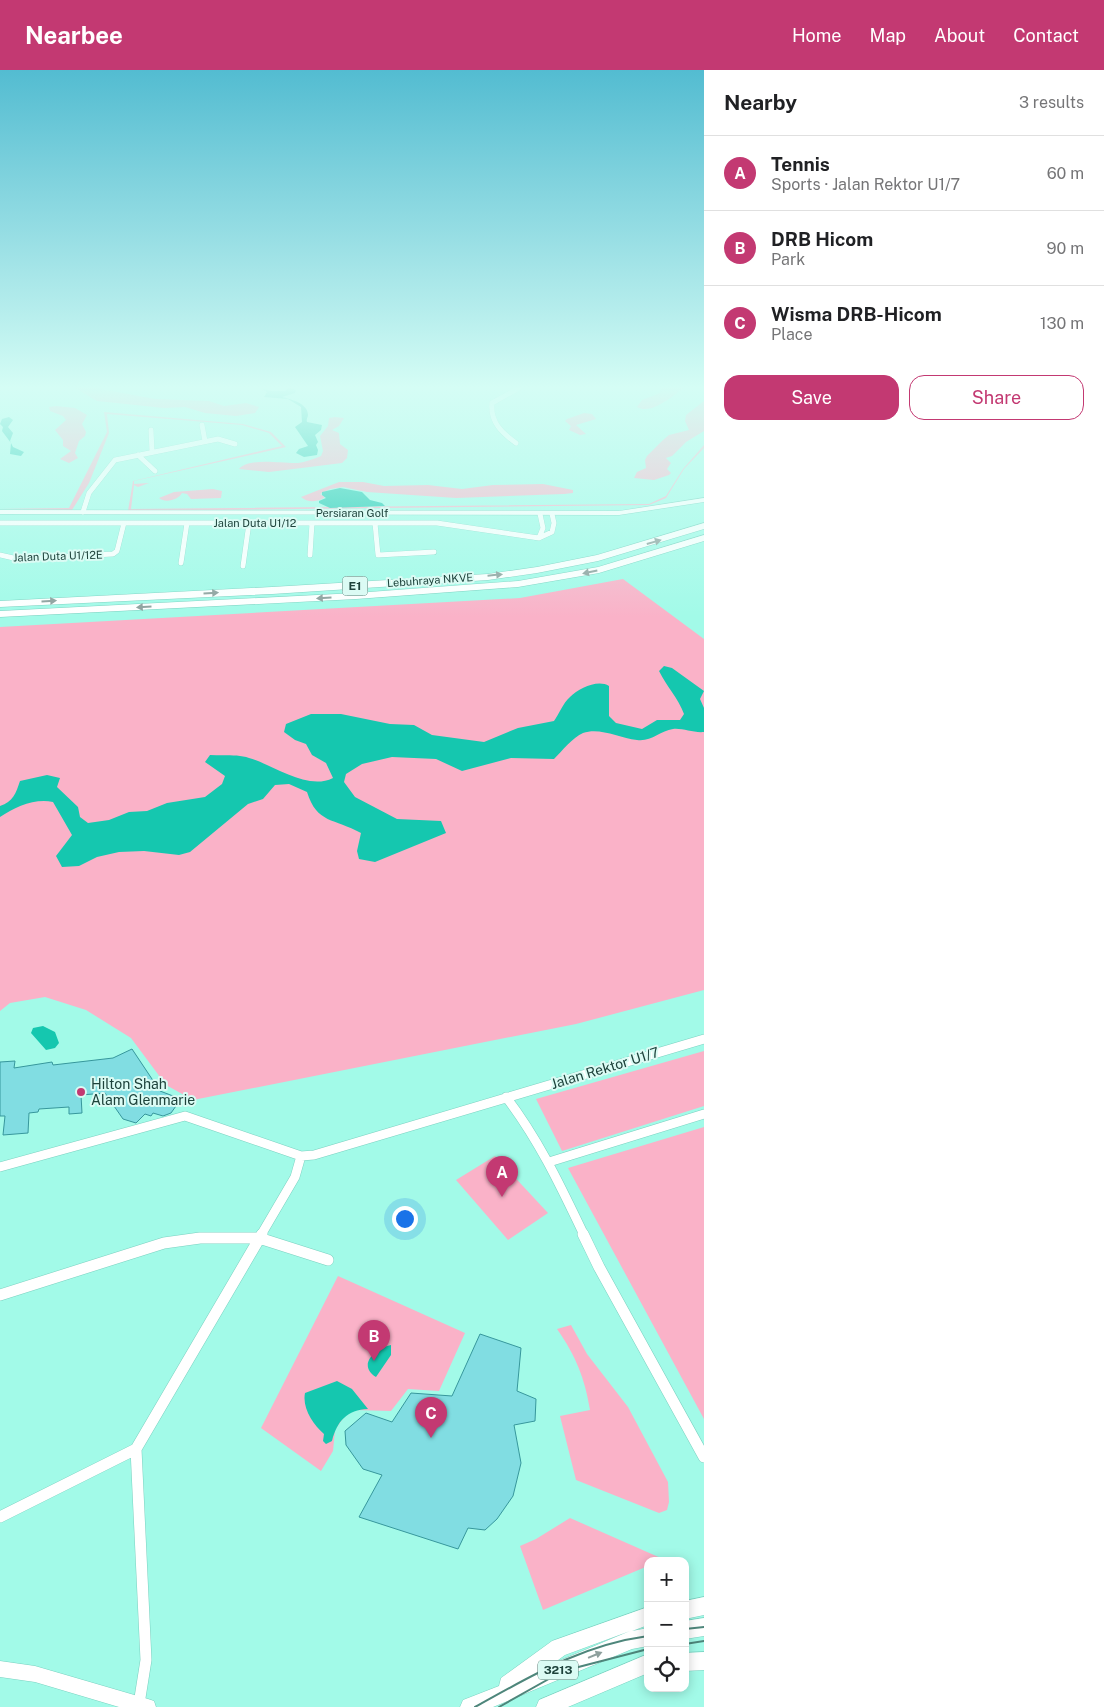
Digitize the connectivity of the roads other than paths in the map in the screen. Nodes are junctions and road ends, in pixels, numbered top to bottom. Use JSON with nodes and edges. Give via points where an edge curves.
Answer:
{"nodes":[{"id":1,"x":111,"y":464,"type":"edge"},
{"id":2,"x":148,"y":464,"type":"edge"},
{"id":3,"x":155,"y":471,"type":"dead end"},
{"id":4,"x":704,"y":500,"type":"edge"},
{"id":5,"x":0,"y":512,"type":"edge"},
{"id":6,"x":83,"y":512,"type":"junction"},
{"id":7,"x":553,"y":517,"type":"junction"},
{"id":8,"x":542,"y":521,"type":"junction"},
{"id":9,"x":0,"y":523,"type":"edge"},
{"id":10,"x":124,"y":523,"type":"junction"},
{"id":11,"x":187,"y":523,"type":"junction"},
{"id":12,"x":249,"y":523,"type":"junction"},
{"id":13,"x":312,"y":523,"type":"junction"},
{"id":14,"x":375,"y":523,"type":"junction"},
{"id":15,"x":704,"y":526,"type":"edge"},
{"id":16,"x":554,"y":528,"type":"junction"},
{"id":17,"x":539,"y":538,"type":"junction"},
{"id":18,"x":704,"y":538,"type":"edge"},
{"id":19,"x":434,"y":552,"type":"dead end"},
{"id":20,"x":0,"y":555,"type":"edge"},
{"id":21,"x":310,"y":555,"type":"dead end"},
{"id":22,"x":181,"y":562,"type":"dead end"},
{"id":23,"x":243,"y":566,"type":"dead end"},
{"id":24,"x":0,"y":604,"type":"edge"},
{"id":25,"x":0,"y":614,"type":"edge"},
{"id":26,"x":704,"y":1039,"type":"edge"},
{"id":27,"x":506,"y":1098,"type":"junction"},
{"id":28,"x":704,"y":1114,"type":"edge"},
{"id":29,"x":301,"y":1156,"type":"junction"},
{"id":30,"x":549,"y":1162,"type":"junction"},
{"id":31,"x":0,"y":1167,"type":"edge"},
{"id":32,"x":259,"y":1238,"type":"junction"},
{"id":33,"x":328,"y":1260,"type":"dead end"},
{"id":34,"x":0,"y":1295,"type":"edge"},
{"id":35,"x":136,"y":1449,"type":"junction"},
{"id":36,"x":704,"y":1457,"type":"edge"},
{"id":37,"x":0,"y":1517,"type":"edge"},
{"id":38,"x":704,"y":1606,"type":"edge"},
{"id":39,"x":689,"y":1609,"type":"edge"},
{"id":40,"x":644,"y":1617,"type":"edge"},
{"id":41,"x":704,"y":1627,"type":"edge"},
{"id":42,"x":689,"y":1629,"type":"edge"},
{"id":43,"x":644,"y":1638,"type":"edge"},
{"id":44,"x":704,"y":1661,"type":"edge"},
{"id":45,"x":689,"y":1662,"type":"edge"},
{"id":46,"x":644,"y":1665,"type":"edge"},
{"id":47,"x":0,"y":1669,"type":"edge"},
{"id":48,"x":492,"y":1696,"type":"junction"},
{"id":49,"x":144,"y":1705,"type":"edge"},
{"id":50,"x":470,"y":1707,"type":"edge"},
{"id":51,"x":546,"y":1707,"type":"edge"}],
"edges":[{"from":1,"to":6,"type":"street","via":[[89,493]]},
{"from":2,"to":3,"type":"street"},
{"from":4,"to":7,"type":"street","via":[[634,512]]},
{"from":5,"to":6,"type":"street","name":"Persiaran Golf"},
{"from":6,"to":8,"type":"street","name":"Persiaran Golf","via":[[516,514]]},
{"from":7,"to":8,"type":"street"},
{"from":7,"to":16,"type":"street"},
{"from":8,"to":16,"type":"street"},
{"from":8,"to":17,"type":"street"},
{"from":9,"to":10,"type":"street","name":"Jalan Duta U1/12"},
{"from":10,"to":11,"type":"street","name":"Jalan Duta U1/12"},
{"from":10,"to":20,"type":"street","name":"Jalan Duta U1/12E","via":[[113,554],[18,559]]},
{"from":11,"to":12,"type":"street","name":"Jalan Duta U1/12"},
{"from":11,"to":22,"type":"street"},
{"from":12,"to":13,"type":"street","name":"Jalan Duta U1/12"},
{"from":12,"to":23,"type":"street"},
{"from":13,"to":14,"type":"street","name":"Jalan Duta U1/12"},
{"from":13,"to":21,"type":"street"},
{"from":14,"to":17,"type":"street","name":"Jalan Duta U1/12","via":[[437,523]]},
{"from":14,"to":19,"type":"street","via":[[378,555]]},
{"from":24,"to":15,"type":"highway","name":"Lebuhraya NKVE","number":"E1","one_way":true,"via":[[331,587],[522,572],[597,558]]},
{"from":16,"to":17,"type":"street"},
{"from":18,"to":25,"type":"highway","name":"Lebuhraya NKVE","number":"E1","one_way":true,"via":[[599,570],[509,585]]},
{"from":26,"to":27,"type":"street","name":"Jalan Rektor U1/7"},
{"from":27,"to":29,"type":"street","name":"Jalan Rektor U1/7","via":[[314,1155]]},
{"from":27,"to":30,"type":"street"},
{"from":28,"to":30,"type":"street"},
{"from":29,"to":31,"type":"street","via":[[185,1116]]},
{"from":29,"to":32,"type":"street","via":[[295,1177]]},
{"from":30,"to":36,"type":"street","via":[[599,1267]]},
{"from":32,"to":33,"type":"street"},
{"from":32,"to":34,"type":"street","via":[[200,1238],[164,1243]]},
{"from":32,"to":35,"type":"street"},
{"from":35,"to":37,"type":"street"},
{"from":35,"to":49,"type":"street","via":[[146,1660]]},
{"from":38,"to":39,"type":"main road"},
{"from":40,"to":48,"type":"main road","via":[[559,1648]]},
{"from":41,"to":42,"type":"main road"},
{"from":48,"to":43,"type":"main road","number":"3213","one_way":true},
{"from":44,"to":45,"type":"main road"},
{"from":46,"to":51,"type":"main road","number":"3213"},
{"from":47,"to":49,"type":"street","via":[[35,1674]]},
{"from":48,"to":50,"type":"main road","number":"3213"}]}
